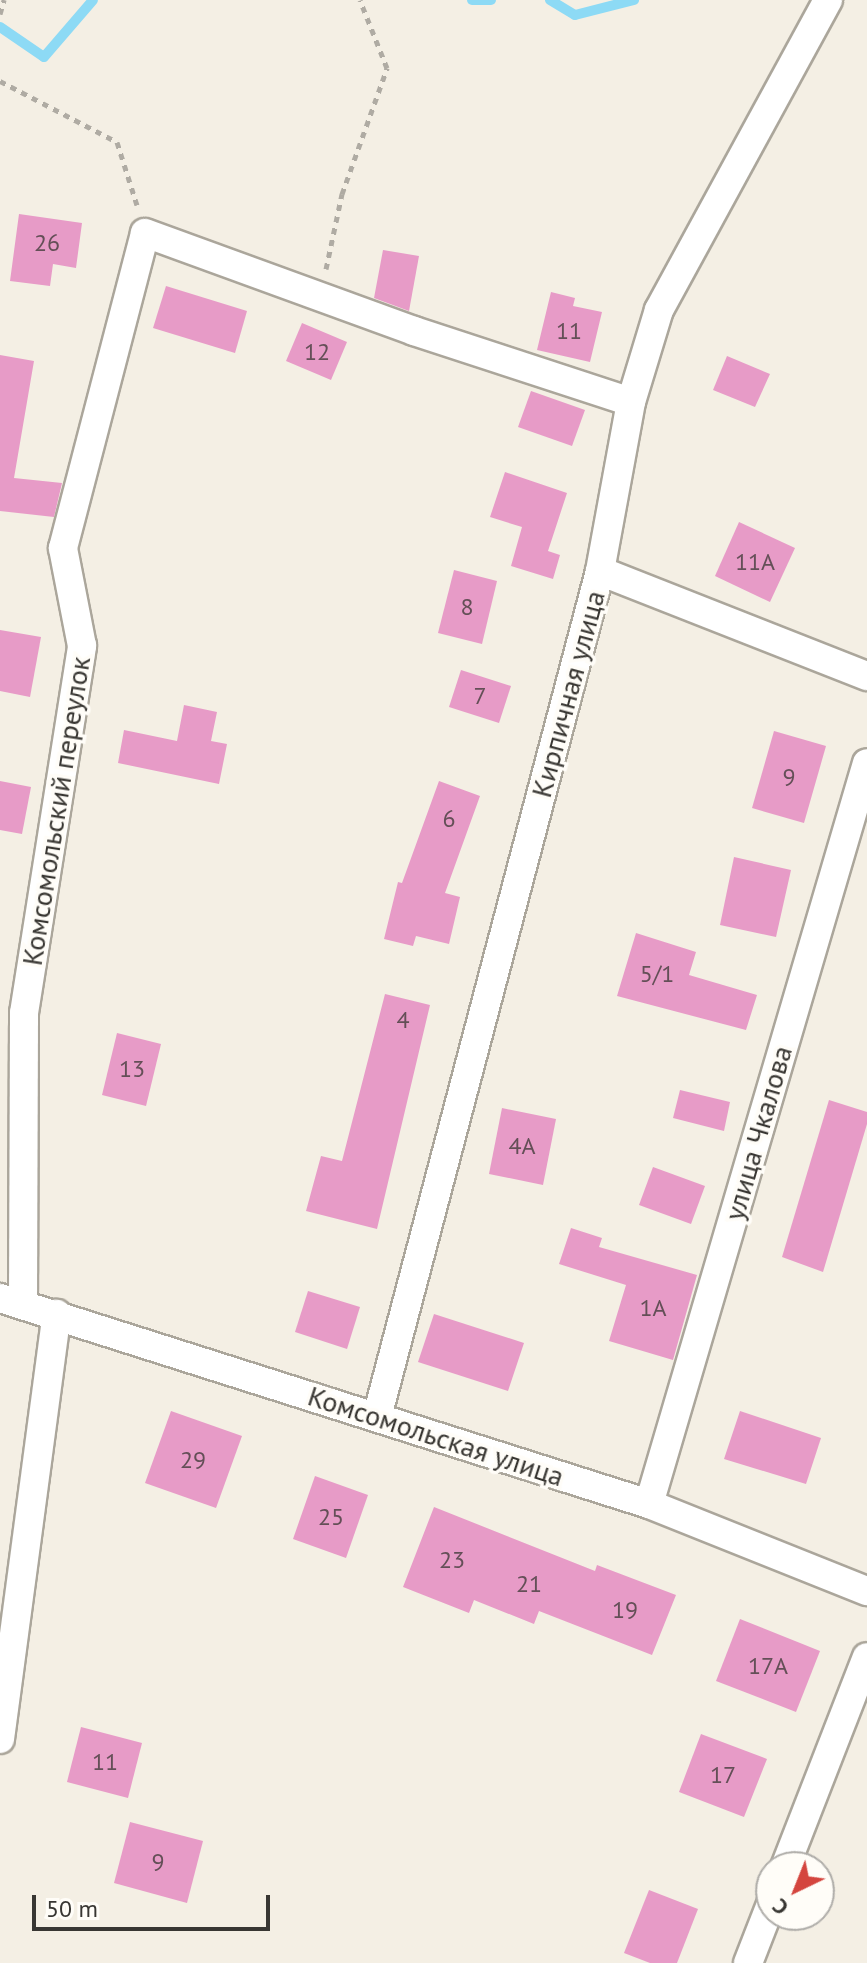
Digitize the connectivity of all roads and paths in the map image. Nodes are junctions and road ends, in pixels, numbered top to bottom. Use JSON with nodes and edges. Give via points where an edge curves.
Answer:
{"nodes":[{"id":1,"x":4,"y":0,"type":"edge"},
{"id":2,"x":360,"y":0,"type":"edge"},
{"id":3,"x":828,"y":0,"type":"edge"},
{"id":4,"x":0,"y":14,"type":"edge"},
{"id":5,"x":0,"y":81,"type":"edge"},
{"id":6,"x":145,"y":233,"type":"junction"},
{"id":7,"x":321,"y":293,"type":"junction"},
{"id":8,"x":631,"y":402,"type":"junction"},
{"id":9,"x":600,"y":571,"type":"junction"},
{"id":10,"x":867,"y":676,"type":"edge"},
{"id":11,"x":867,"y":763,"type":"edge"},
{"id":12,"x":11,"y":1301,"type":"edge"},
{"id":13,"x":57,"y":1314,"type":"junction"},
{"id":14,"x":377,"y":1417,"type":"junction"},
{"id":15,"x":649,"y":1504,"type":"junction"},
{"id":16,"x":867,"y":1591,"type":"edge"},
{"id":17,"x":867,"y":1657,"type":"edge"},
{"id":18,"x":0,"y":1739,"type":"edge"},
{"id":19,"x":791,"y":1851,"type":"edge"},
{"id":20,"x":760,"y":1931,"type":"edge"},
{"id":21,"x":748,"y":1963,"type":"edge"}],
"edges":[{"from":1,"to":4,"type":"path"},
{"from":2,"to":7,"type":"path","via":[[387,68],[342,194]]},
{"from":3,"to":8,"type":"street","name":"Кирпичная улица","via":[[659,310]]},
{"from":5,"to":6,"type":"path","via":[[117,142]]},
{"from":6,"to":7,"type":"street"},
{"from":6,"to":12,"type":"street","name":"Комсомольский переулок","via":[[63,548],[82,646],[24,1013]]},
{"from":7,"to":8,"type":"street","via":[[414,331]]},
{"from":8,"to":9,"type":"street","name":"Кирпичная улица"},
{"from":9,"to":10,"type":"street"},
{"from":9,"to":14,"type":"street","name":"Кирпичная улица"},
{"from":11,"to":15,"type":"street","name":"улица Чкалова"},
{"from":12,"to":13,"type":"street","name":"Комсомольская улица"},
{"from":13,"to":14,"type":"street","name":"Комсомольская улица"},
{"from":13,"to":18,"type":"street"},
{"from":14,"to":15,"type":"street","name":"Комсомольская улица"},
{"from":15,"to":16,"type":"street","name":"Комсомольская улица"},
{"from":17,"to":19,"type":"street"},
{"from":20,"to":21,"type":"street"}]}
